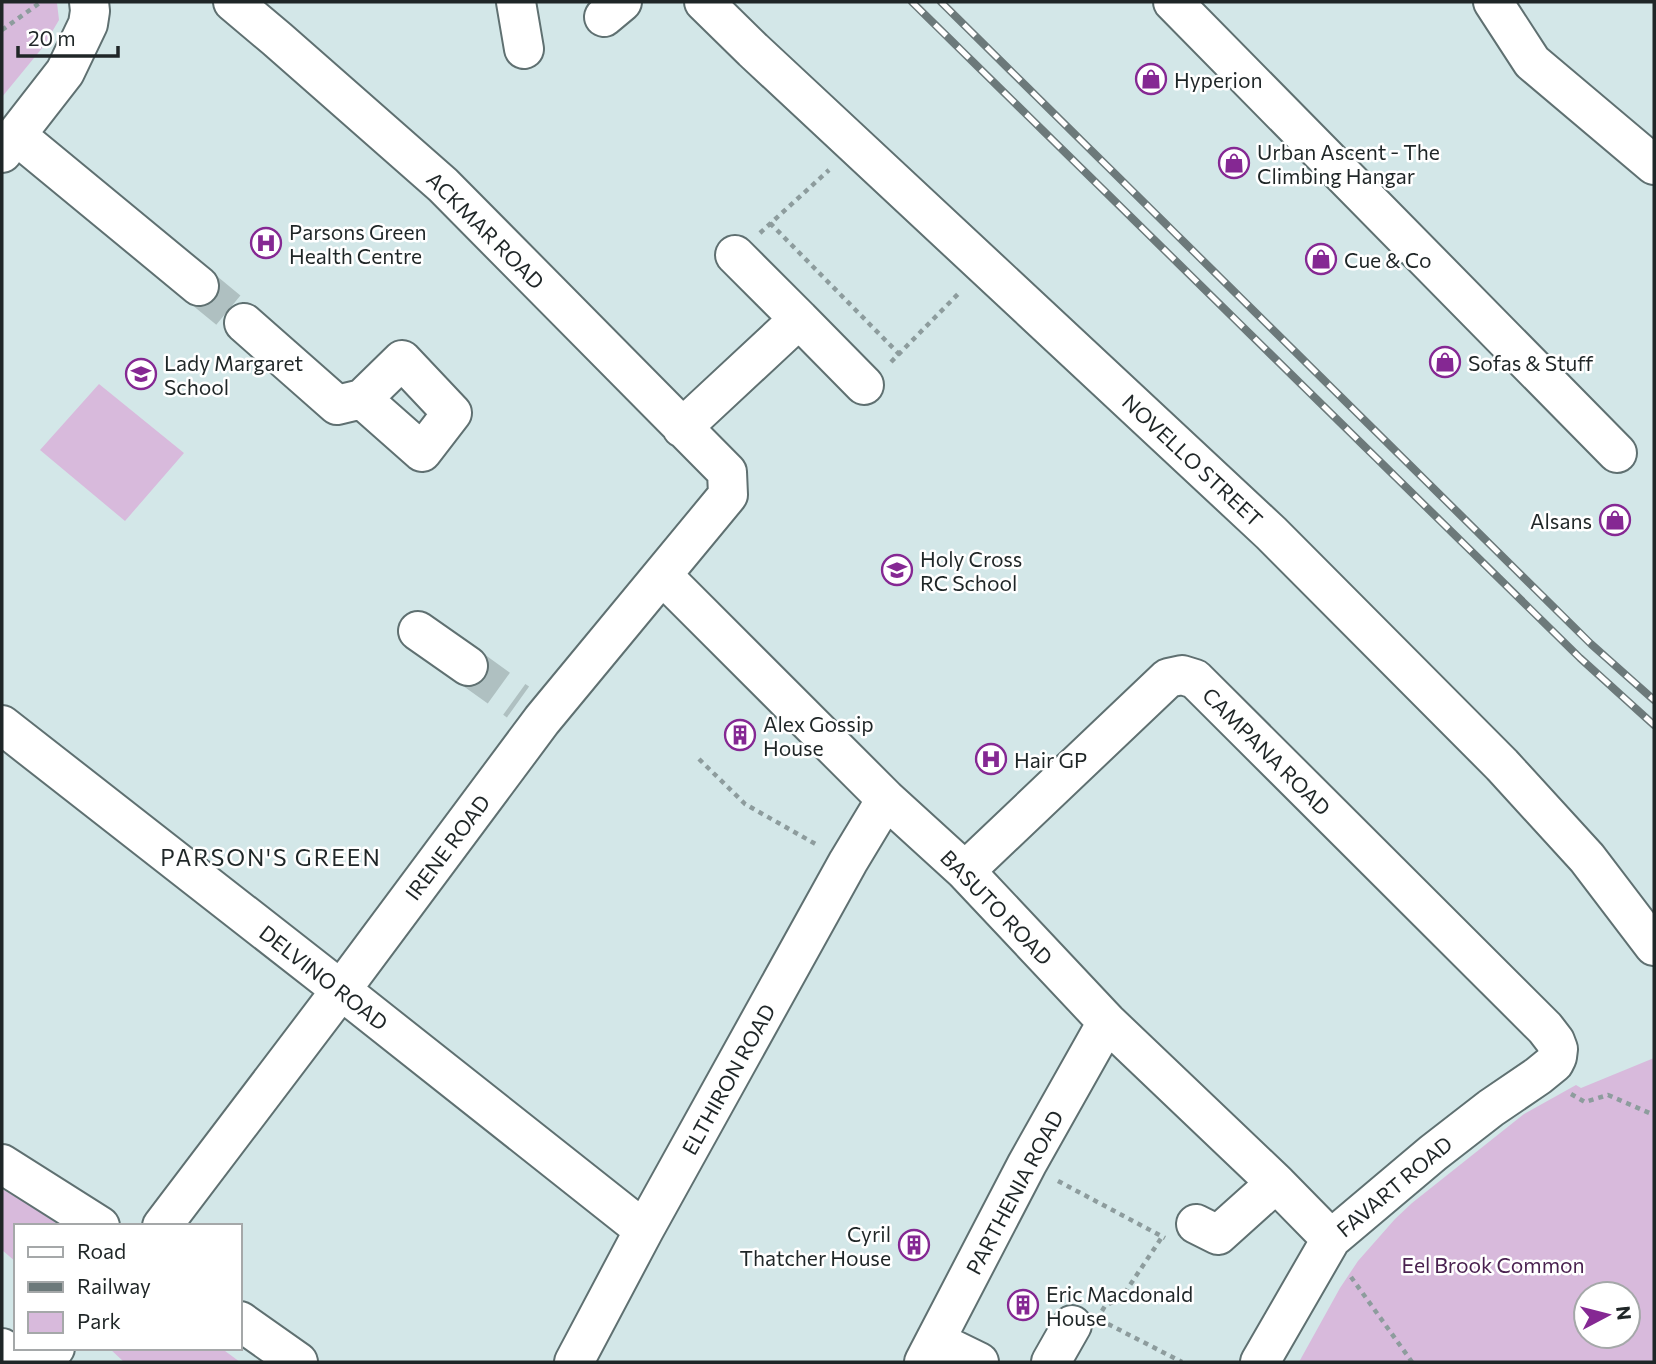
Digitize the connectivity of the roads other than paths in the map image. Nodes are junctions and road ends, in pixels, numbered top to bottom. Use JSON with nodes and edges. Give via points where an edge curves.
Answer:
{"nodes":[{"id":1,"x":89,"y":2,"type":"edge"},
{"id":2,"x":233,"y":2,"type":"edge"},
{"id":3,"x":516,"y":2,"type":"edge"},
{"id":4,"x":704,"y":2,"type":"edge"},
{"id":5,"x":1173,"y":2,"type":"edge"},
{"id":6,"x":1493,"y":2,"type":"edge"},
{"id":7,"x":524,"y":49,"type":"dead end"},
{"id":8,"x":9,"y":144,"type":"edge"},
{"id":9,"x":1654,"y":165,"type":"edge"},
{"id":10,"x":735,"y":255,"type":"road end"},
{"id":11,"x":199,"y":286,"type":"tunnel mouth"},
{"id":12,"x":799,"y":319,"type":"junction"},
{"id":13,"x":244,"y":323,"type":"tunnel mouth"},
{"id":14,"x":864,"y":385,"type":"road end"},
{"id":15,"x":362,"y":399,"type":"dead end"},
{"id":16,"x":682,"y":428,"type":"junction"},
{"id":17,"x":1617,"y":453,"type":"dead end"},
{"id":18,"x":727,"y":472,"type":"joint"},
{"id":19,"x":662,"y":575,"type":"junction"},
{"id":20,"x":418,"y":631,"type":"dead end"},
{"id":21,"x":468,"y":666,"type":"tunnel mouth"},
{"id":22,"x":6,"y":738,"type":"edge"},
{"id":23,"x":886,"y":799,"type":"junction"},
{"id":24,"x":965,"y":871,"type":"junction"},
{"id":25,"x":1654,"y":946,"type":"edge"},
{"id":26,"x":341,"y":990,"type":"junction"},
{"id":27,"x":1107,"y":1022,"type":"junction"},
{"id":28,"x":1555,"y":1041,"type":"joint"},
{"id":29,"x":2,"y":1164,"type":"edge"},
{"id":30,"x":1276,"y":1183,"type":"junction"},
{"id":31,"x":97,"y":1224,"type":"edge"},
{"id":32,"x":164,"y":1224,"type":"edge"},
{"id":33,"x":644,"y":1230,"type":"junction"},
{"id":34,"x":1177,"y":1234,"type":"road end"},
{"id":35,"x":1331,"y":1239,"type":"junction"},
{"id":36,"x":242,"y":1322,"type":"edge"},
{"id":37,"x":1072,"y":1325,"type":"dead end"},
{"id":38,"x":2,"y":1348,"type":"edge"},
{"id":39,"x":53,"y":1350,"type":"edge"},
{"id":40,"x":930,"y":1352,"type":"edge"},
{"id":41,"x":16,"y":1362,"type":"edge"},
{"id":42,"x":39,"y":1362,"type":"edge"},
{"id":43,"x":298,"y":1362,"type":"edge"},
{"id":44,"x":574,"y":1362,"type":"edge"},
{"id":45,"x":979,"y":1362,"type":"edge"},
{"id":46,"x":1051,"y":1362,"type":"edge"},
{"id":47,"x":1259,"y":1362,"type":"edge"}],
"edges":[{"from":1,"to":8,"type":"street","via":[[88,24],[65,72]]},
{"from":2,"to":16,"type":"street","name":"ACKMAR ROAD","via":[[443,186]]},
{"from":3,"to":7,"type":"street"},
{"from":4,"to":25,"type":"street","name":"NOVELLO STREET","via":[[1271,533],[1502,765],[1587,858]]},
{"from":5,"to":17,"type":"street"},
{"from":6,"to":9,"type":"street","via":[[1532,62]]},
{"from":8,"to":11,"type":"street"},
{"from":10,"to":12,"type":"street"},
{"from":12,"to":14,"type":"street"},
{"from":12,"to":16,"type":"street"},
{"from":13,"to":15,"type":"street","via":[[337,405]]},
{"from":16,"to":18,"type":"street","name":"ACKMAR ROAD"},
{"from":18,"to":19,"type":"street","name":"IRENE ROAD","via":[[728,495]]},
{"from":19,"to":23,"type":"street","name":"BASUTO ROAD"},
{"from":19,"to":26,"type":"street","name":"IRENE ROAD","via":[[530,711]]},
{"from":20,"to":21,"type":"street"},
{"from":22,"to":26,"type":"street","name":"DELVINO ROAD"},
{"from":23,"to":24,"type":"street","name":"BASUTO ROAD"},
{"from":23,"to":33,"type":"street","name":"ELTHIRON ROAD"},
{"from":24,"to":27,"type":"street","name":"BASUTO ROAD"},
{"from":24,"to":28,"type":"street","name":"CAMPANA ROAD","via":[[1168,678],[1182,675],[1195,679]]},
{"from":26,"to":32,"type":"street","name":"IRENE ROAD"},
{"from":26,"to":33,"type":"street","name":"DELVINO ROAD"},
{"from":27,"to":30,"type":"street","name":"BASUTO ROAD"},
{"from":27,"to":40,"type":"street","name":"PARTHENIA ROAD"},
{"from":28,"to":35,"type":"street","name":"FAVART ROAD","via":[[1557,1057],[1550,1067],[1433,1153]]},
{"from":29,"to":31,"type":"street"},
{"from":30,"to":34,"type":"street","via":[[1218,1235]]},
{"from":30,"to":35,"type":"street","name":"BASUTO ROAD"},
{"from":33,"to":44,"type":"street","name":"ELTHIRON ROAD"},
{"from":35,"to":47,"type":"street","name":"FAVART ROAD"},
{"from":36,"to":43,"type":"street"},
{"from":37,"to":46,"type":"street"},
{"from":38,"to":41,"type":"street"},
{"from":39,"to":42,"type":"street"},
{"from":40,"to":45,"type":"street"}]}
